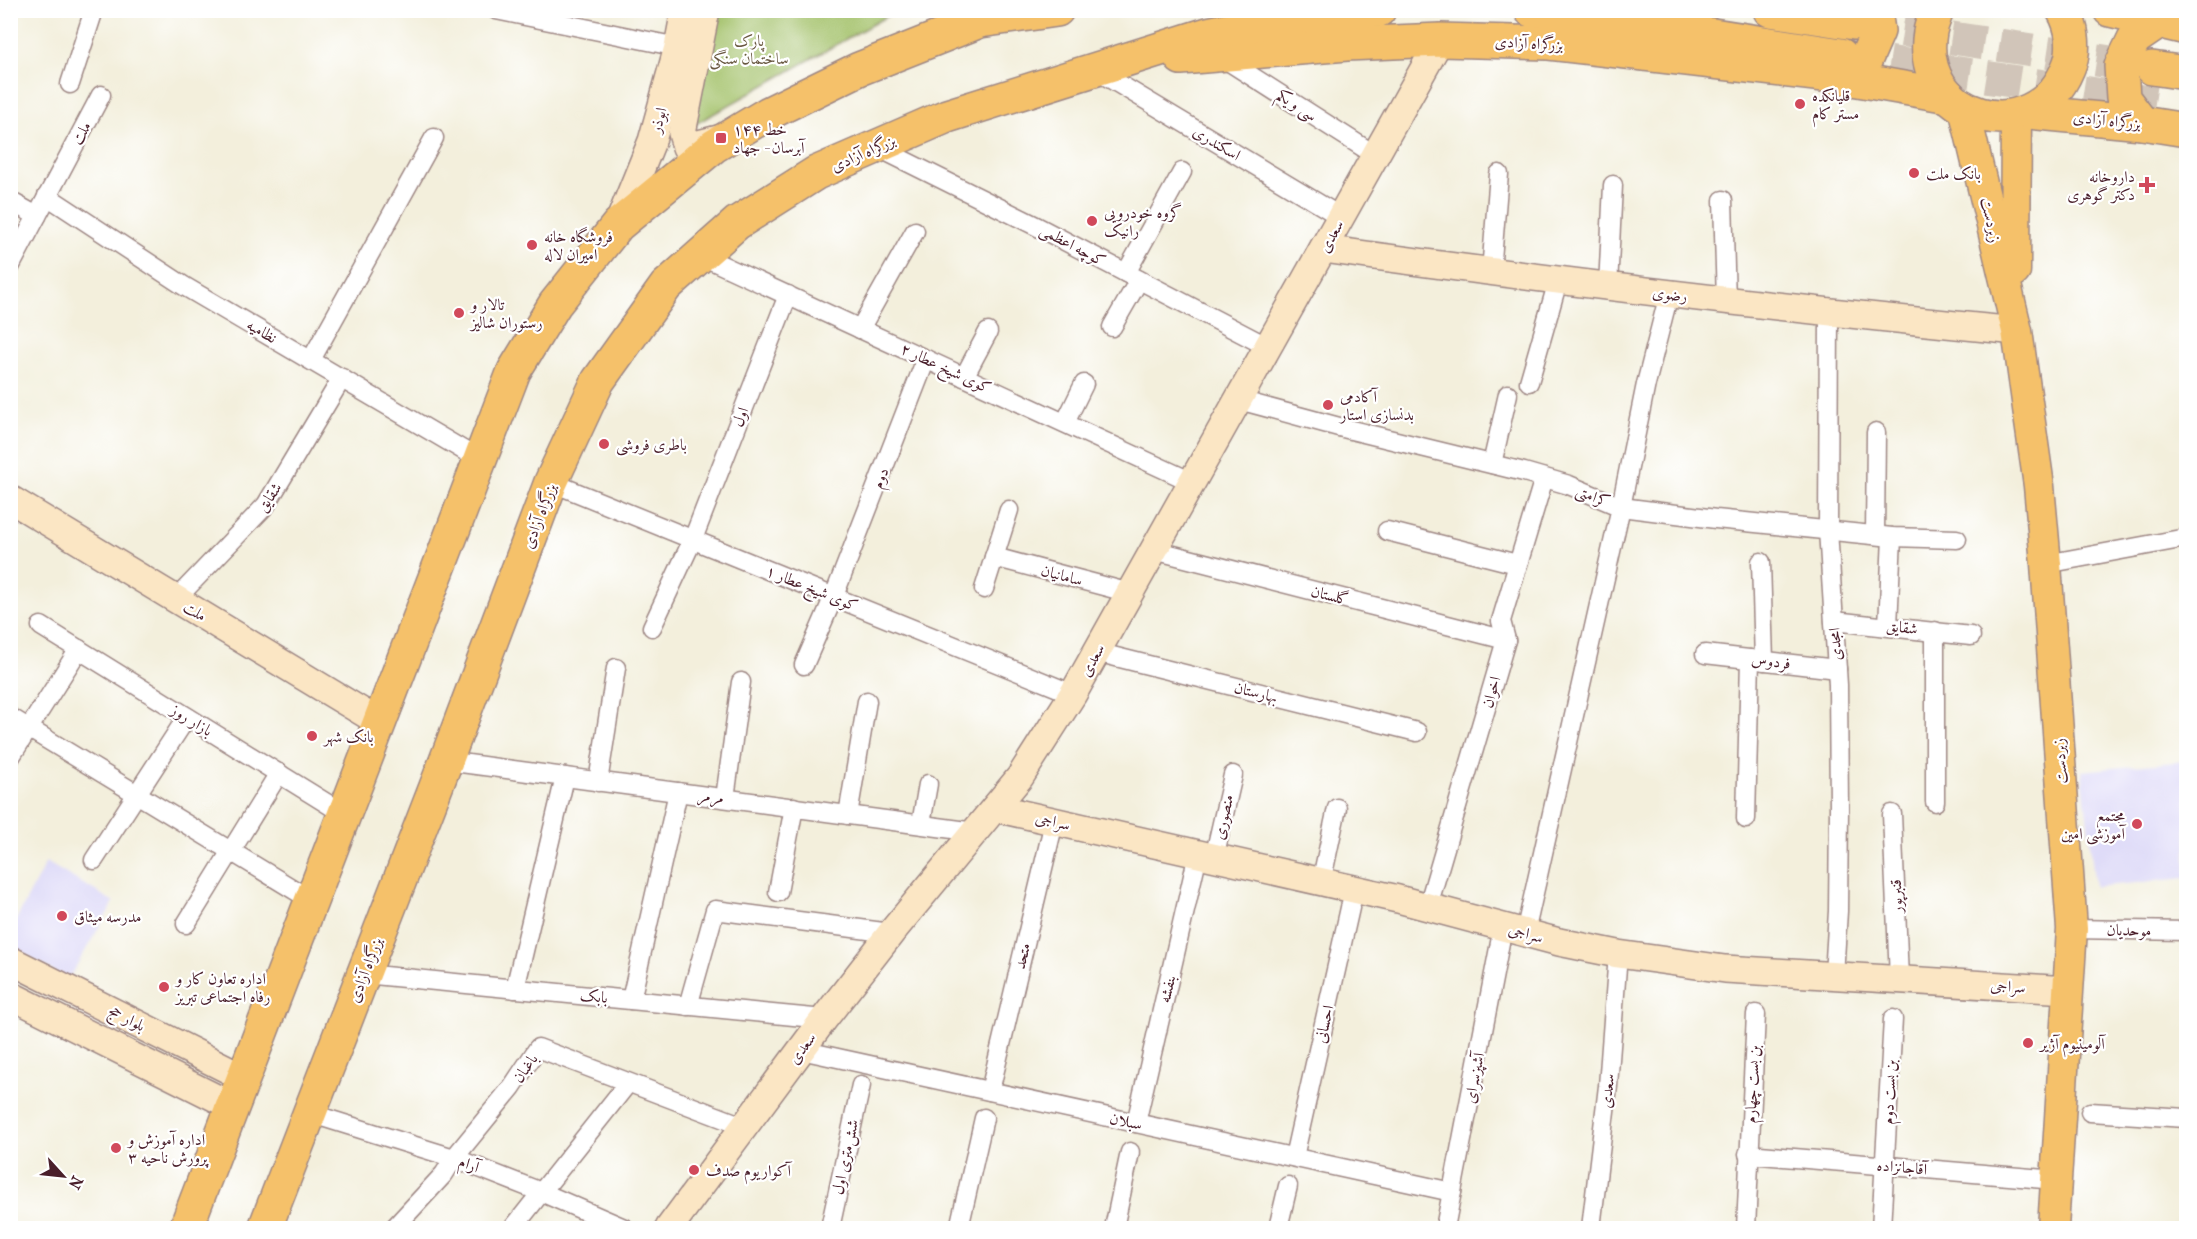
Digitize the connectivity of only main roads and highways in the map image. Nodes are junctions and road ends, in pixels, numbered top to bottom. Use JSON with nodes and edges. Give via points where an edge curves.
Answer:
{"nodes":[{"id":1,"x":685,"y":10,"type":"edge"},
{"id":2,"x":706,"y":10,"type":"edge"},
{"id":3,"x":1058,"y":10,"type":"edge"},
{"id":4,"x":1379,"y":10,"type":"edge"},
{"id":5,"x":1531,"y":10,"type":"edge"},
{"id":6,"x":1770,"y":10,"type":"edge"},
{"id":7,"x":1937,"y":10,"type":"edge"},
{"id":8,"x":2063,"y":10,"type":"edge"},
{"id":9,"x":2110,"y":10,"type":"edge"},
{"id":10,"x":994,"y":16,"type":"edge"},
{"id":11,"x":1864,"y":17,"type":"edge"},
{"id":12,"x":2173,"y":25,"type":"edge"},
{"id":13,"x":1440,"y":40,"type":"junction"},
{"id":14,"x":688,"y":49,"type":"junction"},
{"id":15,"x":1841,"y":66,"type":"junction"},
{"id":16,"x":1101,"y":67,"type":"junction"},
{"id":17,"x":2152,"y":68,"type":"tunnel mouth"},
{"id":18,"x":2187,"y":73,"type":"edge"},
{"id":19,"x":1957,"y":102,"type":"junction"},
{"id":20,"x":2187,"y":108,"type":"edge"},
{"id":21,"x":2149,"y":113,"type":"junction"},
{"id":22,"x":2022,"y":114,"type":"junction"},
{"id":23,"x":2187,"y":130,"type":"edge"},
{"id":24,"x":732,"y":135,"type":"junction"},
{"id":25,"x":618,"y":225,"type":"junction"},
{"id":26,"x":1323,"y":249,"type":"junction"},
{"id":27,"x":2017,"y":331,"type":"junction"},
{"id":28,"x":10,"y":499,"type":"edge"},
{"id":29,"x":379,"y":722,"type":"junction"},
{"id":30,"x":995,"y":808,"type":"junction"},
{"id":31,"x":10,"y":960,"type":"edge"},
{"id":32,"x":2068,"y":990,"type":"junction"},
{"id":33,"x":10,"y":995,"type":"edge"},
{"id":34,"x":204,"y":1057,"type":"junction"},
{"id":35,"x":192,"y":1086,"type":"junction"},
{"id":36,"x":238,"y":1092,"type":"junction"},
{"id":37,"x":186,"y":1228,"type":"edge"},
{"id":38,"x":265,"y":1228,"type":"edge"},
{"id":39,"x":669,"y":1228,"type":"edge"},
{"id":40,"x":2053,"y":1228,"type":"edge"}],
"edges":[{"from":1,"to":14,"type":"main road","name":"ابوذر"},
{"from":2,"to":14,"type":"main road","name":"ابوذر"},
{"from":3,"to":10,"type":"highway"},
{"from":4,"to":16,"type":"highway","name":"بزرگراه آزادی","via":[[1290,18],[1208,34]]},
{"from":5,"to":15,"type":"highway","name":"بزرگراه آزادی","via":[[1578,14]]},
{"from":6,"to":11,"type":"highway"},
{"from":7,"to":19,"type":"highway","via":[[1930,31],[1929,55],[1935,77]]},
{"from":8,"to":22,"type":"highway","via":[[2073,39],[2071,62],[2062,83],[2048,100]]},
{"from":9,"to":12,"type":"highway"},
{"from":10,"to":24,"type":"highway","via":[[859,69]]},
{"from":11,"to":15,"type":"highway","via":[[1878,31],[1865,61]]},
{"from":12,"to":21,"type":"highway","via":[[2134,39],[2121,66],[2123,98]]},
{"from":13,"to":15,"type":"highway","name":"بزرگراه آزادی","via":[[1549,43]]},
{"from":13,"to":16,"type":"highway","name":"بزرگراه آزادی","via":[[1347,44]]},
{"from":13,"to":26,"type":"main road","name":"سعدی"},
{"from":14,"to":24,"type":"main road","name":"ابوذر","via":[[682,133],[686,147]]},
{"from":14,"to":25,"type":"main road","name":"ابوذر"},
{"from":15,"to":19,"type":"highway","name":"بزرگراه آزادی"},
{"from":16,"to":38,"type":"highway","name":"بزرگراه آزادی","via":[[947,116],[816,173],[737,223],[666,286],[598,381],[551,482]]},
{"from":17,"to":18,"type":"highway"},
{"from":19,"to":22,"type":"highway","name":"بزرگراه آزادی","via":[[1983,116],[2003,118]]},
{"from":19,"to":27,"type":"main road","name":"زبردست"},
{"from":20,"to":21,"type":"highway","name":"بزرگراه آزادی"},
{"from":21,"to":22,"type":"highway","name":"بزرگراه آزادی"},
{"from":21,"to":23,"type":"highway","name":"بزرگراه آزادی"},
{"from":22,"to":27,"type":"main road","name":"زبردست","via":[[2014,199]]},
{"from":24,"to":25,"type":"highway"},
{"from":25,"to":29,"type":"highway","via":[[555,304],[514,371]]},
{"from":26,"to":27,"type":"main road","name":"رضوی","via":[[1726,301]]},
{"from":26,"to":30,"type":"main road","name":"سعدی","via":[[1073,694],[1020,777]]},
{"from":27,"to":32,"type":"main road","name":"زبردست","via":[[2046,564],[2072,929]]},
{"from":28,"to":29,"type":"main road","name":"ملت"},
{"from":29,"to":36,"type":"highway"},
{"from":30,"to":32,"type":"main road","name":"سراجی","via":[[1428,906],[1618,954],[1725,969]]},
{"from":30,"to":39,"type":"main road","name":"سعدی","via":[[824,1019]]},
{"from":31,"to":34,"type":"main road","name":"بلوار حج"},
{"from":32,"to":40,"type":"main road","name":"زبردست"},
{"from":33,"to":35,"type":"main road","name":"بلوار حج"},
{"from":34,"to":35,"type":"main road"},
{"from":34,"to":36,"type":"main road","name":"بلوار حج"},
{"from":35,"to":36,"type":"main road","name":"بلوار حج"},
{"from":36,"to":37,"type":"highway"}]}
